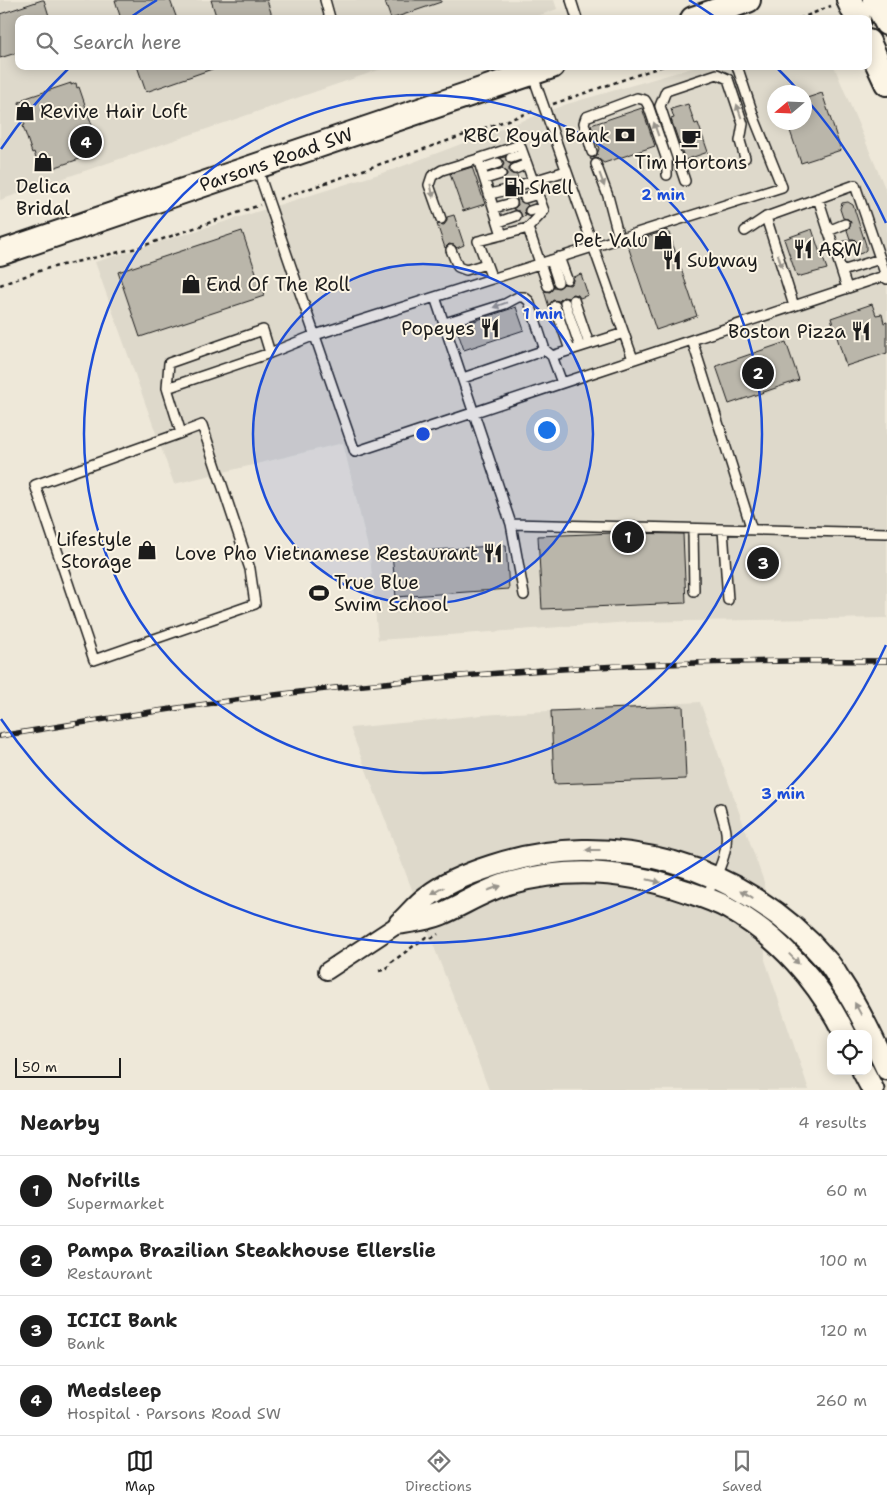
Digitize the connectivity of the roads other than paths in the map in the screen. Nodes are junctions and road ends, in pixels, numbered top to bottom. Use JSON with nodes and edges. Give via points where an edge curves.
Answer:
{"nodes":[{"id":1,"x":325,"y":0,"type":"edge"},
{"id":2,"x":571,"y":0,"type":"edge"},
{"id":3,"x":748,"y":0,"type":"edge"},
{"id":4,"x":875,"y":0,"type":"edge"},
{"id":5,"x":839,"y":4,"type":"edge"},
{"id":6,"x":329,"y":15,"type":"edge"},
{"id":7,"x":576,"y":15,"type":"edge"},
{"id":8,"x":705,"y":15,"type":"edge"},
{"id":9,"x":853,"y":15,"type":"edge"},
{"id":10,"x":887,"y":23,"type":"edge"},
{"id":11,"x":872,"y":51,"type":"edge"},
{"id":12,"x":542,"y":70,"type":"edge"},
{"id":13,"x":738,"y":70,"type":"edge"},
{"id":14,"x":887,"y":83,"type":"edge"},
{"id":15,"x":592,"y":152,"type":"dead end"},
{"id":16,"x":523,"y":154,"type":"junction"},
{"id":17,"x":512,"y":158,"type":"dead end"},
{"id":18,"x":745,"y":158,"type":"dead end"},
{"id":19,"x":478,"y":159,"type":"junction"},
{"id":20,"x":498,"y":163,"type":"dead end"},
{"id":21,"x":527,"y":164,"type":"junction"},
{"id":22,"x":596,"y":164,"type":"dead end"},
{"id":23,"x":256,"y":166,"type":"junction"},
{"id":24,"x":482,"y":169,"type":"junction"},
{"id":25,"x":515,"y":169,"type":"dead end"},
{"id":26,"x":566,"y":171,"type":"junction"},
{"id":27,"x":501,"y":174,"type":"dead end"},
{"id":28,"x":667,"y":175,"type":"dead end"},
{"id":29,"x":485,"y":179,"type":"junction"},
{"id":30,"x":533,"y":181,"type":"junction"},
{"id":31,"x":685,"y":181,"type":"dead end"},
{"id":32,"x":520,"y":185,"type":"dead end"},
{"id":33,"x":507,"y":190,"type":"dead end"},
{"id":34,"x":490,"y":194,"type":"junction"},
{"id":35,"x":538,"y":194,"type":"junction"},
{"id":36,"x":525,"y":198,"type":"dead end"},
{"id":37,"x":818,"y":198,"type":"junction"},
{"id":38,"x":512,"y":203,"type":"dead end"},
{"id":39,"x":542,"y":207,"type":"junction"},
{"id":40,"x":494,"y":208,"type":"junction"},
{"id":41,"x":530,"y":212,"type":"dead end"},
{"id":42,"x":516,"y":216,"type":"dead end"},
{"id":43,"x":766,"y":217,"type":"junction"},
{"id":44,"x":441,"y":219,"type":"dead end"},
{"id":45,"x":499,"y":222,"type":"junction"},
{"id":46,"x":845,"y":224,"type":"dead end"},
{"id":47,"x":528,"y":228,"type":"junction"},
{"id":48,"x":745,"y":231,"type":"dead end"},
{"id":49,"x":828,"y":231,"type":"junction"},
{"id":50,"x":502,"y":235,"type":"junction"},
{"id":51,"x":619,"y":238,"type":"junction"},
{"id":52,"x":852,"y":245,"type":"dead end"},
{"id":53,"x":593,"y":246,"type":"junction"},
{"id":54,"x":451,"y":250,"type":"dead end"},
{"id":55,"x":835,"y":250,"type":"junction"},
{"id":56,"x":0,"y":254,"type":"edge"},
{"id":57,"x":555,"y":259,"type":"junction"},
{"id":58,"x":880,"y":259,"type":"junction"},
{"id":59,"x":540,"y":263,"type":"junction"},
{"id":60,"x":486,"y":264,"type":"junction"},
{"id":61,"x":842,"y":271,"type":"junction"},
{"id":62,"x":887,"y":276,"type":"edge"},
{"id":63,"x":492,"y":279,"type":"junction"},
{"id":64,"x":562,"y":280,"type":"dead end"},
{"id":65,"x":548,"y":286,"type":"dead end"},
{"id":66,"x":847,"y":288,"type":"junction"},
{"id":67,"x":435,"y":297,"type":"junction"},
{"id":68,"x":570,"y":301,"type":"dead end"},
{"id":69,"x":555,"y":306,"type":"dead end"},
{"id":70,"x":794,"y":306,"type":"junction"},
{"id":71,"x":445,"y":323,"type":"junction"},
{"id":72,"x":624,"y":333,"type":"junction"},
{"id":73,"x":315,"y":335,"type":"junction"},
{"id":74,"x":692,"y":340,"type":"junction"},
{"id":75,"x":585,"y":346,"type":"junction"},
{"id":76,"x":570,"y":350,"type":"junction"},
{"id":77,"x":270,"y":353,"type":"junction"},
{"id":78,"x":548,"y":353,"type":"junction"},
{"id":79,"x":633,"y":359,"type":"junction"},
{"id":80,"x":463,"y":378,"type":"junction"},
{"id":81,"x":562,"y":383,"type":"junction"},
{"id":82,"x":166,"y":388,"type":"junction"},
{"id":83,"x":474,"y":412,"type":"junction"},
{"id":84,"x":181,"y":433,"type":"junction"},
{"id":85,"x":511,"y":524,"type":"junction"},
{"id":86,"x":693,"y":528,"type":"junction"},
{"id":87,"x":723,"y":530,"type":"junction"},
{"id":88,"x":752,"y":530,"type":"junction"},
{"id":89,"x":887,"y":533,"type":"edge"},
{"id":90,"x":694,"y":591,"type":"dead end"},
{"id":91,"x":524,"y":594,"type":"dead end"},
{"id":92,"x":728,"y":600,"type":"dead end"},
{"id":93,"x":720,"y":808,"type":"dead end"},
{"id":94,"x":716,"y":877,"type":"junction"},
{"id":95,"x":706,"y":897,"type":"junction"},
{"id":96,"x":400,"y":924,"type":"junction"},
{"id":97,"x":327,"y":971,"type":"dead end"},
{"id":98,"x":843,"y":1030,"type":"edge"},
{"id":99,"x":887,"y":1069,"type":"edge"},
{"id":100,"x":865,"y":1075,"type":"edge"},
{"id":101,"x":873,"y":1090,"type":"edge"}],
"edges":[{"from":1,"to":6,"type":"lane"},
{"from":2,"to":7,"type":"lane"},
{"from":3,"to":8,"type":"main road"},
{"from":4,"to":10,"type":"main road"},
{"from":5,"to":9,"type":"main road"},
{"from":11,"to":14,"type":"main road"},
{"from":12,"to":23,"type":"main road","name":"Parsons Road SW"},
{"from":12,"to":26,"type":"lane"},
{"from":13,"to":51,"type":"lane","via":[[782,187]]},
{"from":28,"to":15,"type":"lane","one_way":true,"via":[[667,160],[645,100],[637,98],[586,117],[584,123]]},
{"from":16,"to":17,"type":"lane"},
{"from":16,"to":19,"type":"lane","via":[[520,145]]},
{"from":16,"to":21,"type":"lane"},
{"from":18,"to":31,"type":"lane","one_way":true,"via":[[740,141],[743,124],[728,79],[716,74],[666,91],[660,106]]},
{"from":19,"to":24,"type":"lane"},
{"from":19,"to":44,"type":"lane","one_way":true,"via":[[432,176],[429,185]]},
{"from":20,"to":24,"type":"lane"},
{"from":21,"to":25,"type":"lane"},
{"from":21,"to":30,"type":"lane"},
{"from":22,"to":51,"type":"lane","one_way":true},
{"from":23,"to":56,"type":"main road","name":"Parsons Road SW"},
{"from":23,"to":73,"type":"lane"},
{"from":24,"to":29,"type":"lane"},
{"from":26,"to":30,"type":"lane"},
{"from":26,"to":53,"type":"lane"},
{"from":27,"to":29,"type":"lane"},
{"from":29,"to":34,"type":"lane"},
{"from":30,"to":32,"type":"lane"},
{"from":30,"to":35,"type":"lane"},
{"from":33,"to":34,"type":"lane"},
{"from":34,"to":40,"type":"lane"},
{"from":35,"to":36,"type":"lane"},
{"from":35,"to":39,"type":"lane"},
{"from":37,"to":43,"type":"lane"},
{"from":37,"to":49,"type":"lane"},
{"from":37,"to":58,"type":"lane","via":[[855,185],[862,219]]},
{"from":38,"to":40,"type":"lane"},
{"from":39,"to":41,"type":"lane"},
{"from":39,"to":47,"type":"lane","via":[[544,211]]},
{"from":40,"to":45,"type":"lane"},
{"from":42,"to":45,"type":"lane"},
{"from":43,"to":48,"type":"lane"},
{"from":43,"to":70,"type":"lane","one_way":true},
{"from":45,"to":50,"type":"lane"},
{"from":46,"to":49,"type":"lane"},
{"from":47,"to":50,"type":"lane"},
{"from":47,"to":59,"type":"lane"},
{"from":49,"to":55,"type":"lane"},
{"from":50,"to":60,"type":"lane","via":[[478,241]]},
{"from":51,"to":53,"type":"lane"},
{"from":52,"to":55,"type":"lane"},
{"from":53,"to":57,"type":"lane"},
{"from":53,"to":72,"type":"lane"},
{"from":54,"to":60,"type":"lane","via":[[458,267],[466,270]]},
{"from":55,"to":61,"type":"lane"},
{"from":57,"to":59,"type":"lane"},
{"from":57,"to":64,"type":"lane"},
{"from":58,"to":61,"type":"lane"},
{"from":58,"to":62,"type":"lane"},
{"from":59,"to":63,"type":"lane"},
{"from":59,"to":65,"type":"lane"},
{"from":60,"to":63,"type":"lane"},
{"from":61,"to":66,"type":"lane"},
{"from":62,"to":66,"type":"lane"},
{"from":63,"to":67,"type":"lane"},
{"from":66,"to":70,"type":"lane"},
{"from":67,"to":71,"type":"lane"},
{"from":67,"to":73,"type":"lane"},
{"from":68,"to":75,"type":"lane"},
{"from":69,"to":76,"type":"lane"},
{"from":70,"to":74,"type":"lane"},
{"from":78,"to":71,"type":"lane","one_way":true,"via":[[529,301],[524,298],[518,297]]},
{"from":71,"to":80,"type":"lane"},
{"from":72,"to":75,"type":"lane"},
{"from":72,"to":79,"type":"lane"},
{"from":73,"to":77,"type":"lane"},
{"from":73,"to":83,"type":"lane","via":[[356,452]]},
{"from":74,"to":79,"type":"lane"},
{"from":74,"to":88,"type":"lane"},
{"from":75,"to":76,"type":"lane"},
{"from":76,"to":78,"type":"lane"},
{"from":77,"to":82,"type":"lane"},
{"from":77,"to":82,"type":"lane","via":[[263,330],[169,362]]},
{"from":78,"to":80,"type":"lane"},
{"from":78,"to":81,"type":"lane"},
{"from":79,"to":81,"type":"lane"},
{"from":80,"to":83,"type":"lane"},
{"from":81,"to":83,"type":"lane"},
{"from":82,"to":84,"type":"lane"},
{"from":83,"to":85,"type":"lane"},
{"from":84,"to":84,"type":"lane","via":[[35,485],[94,660],[255,604],[250,570],[202,425]]},
{"from":85,"to":86,"type":"lane"},
{"from":85,"to":91,"type":"lane"},
{"from":86,"to":87,"type":"lane"},
{"from":86,"to":90,"type":"lane"},
{"from":87,"to":88,"type":"lane"},
{"from":87,"to":92,"type":"lane"},
{"from":88,"to":89,"type":"lane"},
{"from":93,"to":94,"type":"lane","via":[[727,839]]},
{"from":94,"to":95,"type":"lane"},
{"from":94,"to":96,"type":"street","one_way":true,"via":[[661,858],[623,851],[551,852],[504,862],[457,880],[428,896]]},
{"from":99,"to":94,"type":"street","one_way":true,"via":[[852,998],[827,960],[780,916]]},
{"from":96,"to":95,"type":"street","one_way":true,"via":[[440,915],[510,883],[550,875],[616,873],[662,882]]},
{"from":95,"to":98,"type":"street","one_way":true,"via":[[746,919],[786,951],[821,992]]},
{"from":96,"to":97,"type":"street"},
{"from":100,"to":101,"type":"street"}]}
